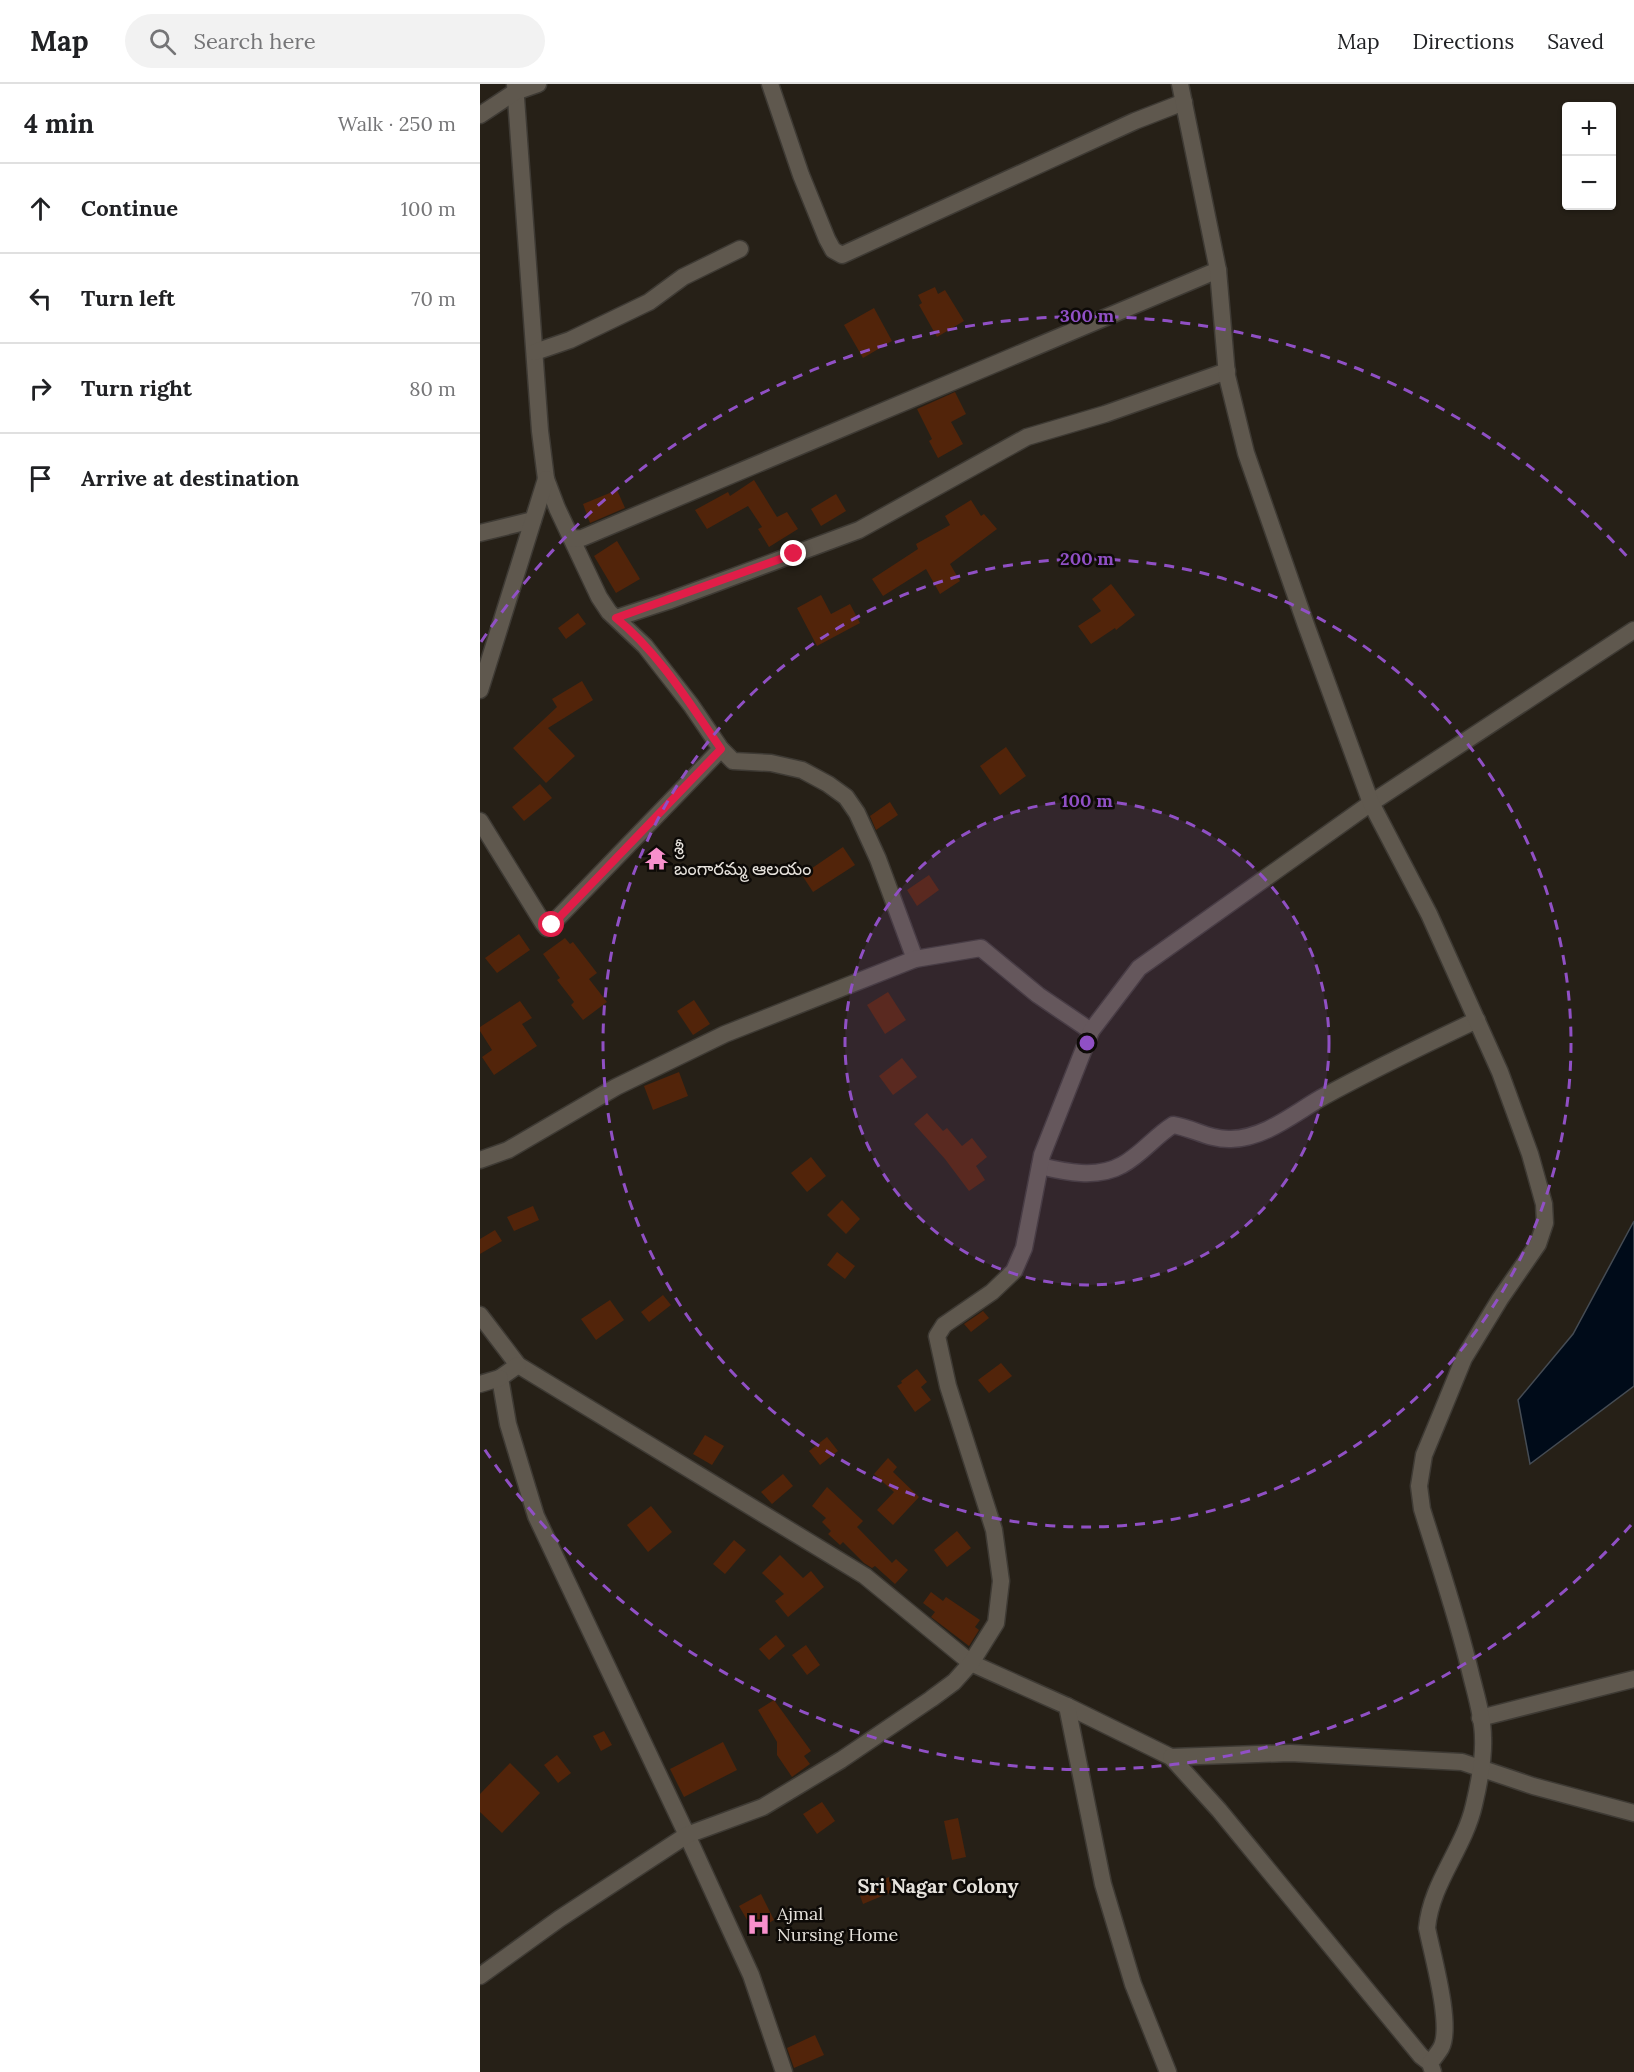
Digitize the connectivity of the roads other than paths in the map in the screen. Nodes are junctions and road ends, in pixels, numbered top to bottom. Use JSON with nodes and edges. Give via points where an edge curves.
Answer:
{"nodes":[{"id":1,"x":538,"y":84,"type":"edge"},
{"id":2,"x":770,"y":84,"type":"edge"},
{"id":3,"x":1180,"y":84,"type":"edge"},
{"id":4,"x":515,"y":88,"type":"edge"},
{"id":5,"x":1184,"y":102,"type":"junction"},
{"id":6,"x":480,"y":115,"type":"edge"},
{"id":7,"x":740,"y":249,"type":"dead end"},
{"id":8,"x":1218,"y":270,"type":"junction"},
{"id":9,"x":535,"y":352,"type":"junction"},
{"id":10,"x":1227,"y":371,"type":"junction"},
{"id":11,"x":546,"y":479,"type":"junction"},
{"id":12,"x":533,"y":519,"type":"junction"},
{"id":13,"x":480,"y":532,"type":"edge"},
{"id":14,"x":573,"y":539,"type":"junction"},
{"id":15,"x":616,"y":618,"type":"junction"},
{"id":16,"x":1634,"y":630,"type":"edge"},
{"id":17,"x":480,"y":690,"type":"edge"},
{"id":18,"x":721,"y":749,"type":"junction"},
{"id":19,"x":1371,"y":802,"type":"junction"},
{"id":20,"x":480,"y":821,"type":"edge"},
{"id":21,"x":915,"y":959,"type":"junction"},
{"id":22,"x":1477,"y":1020,"type":"junction"},
{"id":23,"x":1091,"y":1031,"type":"junction"},
{"id":24,"x":480,"y":1160,"type":"edge"},
{"id":25,"x":1040,"y":1166,"type":"junction"},
{"id":26,"x":480,"y":1315,"type":"edge"},
{"id":27,"x":518,"y":1365,"type":"junction"},
{"id":28,"x":500,"y":1378,"type":"junction"},
{"id":29,"x":480,"y":1384,"type":"edge"},
{"id":30,"x":971,"y":1663,"type":"junction"},
{"id":31,"x":1634,"y":1679,"type":"edge"},
{"id":32,"x":1067,"y":1706,"type":"junction"},
{"id":33,"x":1480,"y":1718,"type":"junction"},
{"id":34,"x":1171,"y":1757,"type":"junction"},
{"id":35,"x":1481,"y":1768,"type":"junction"},
{"id":36,"x":1634,"y":1813,"type":"edge"},
{"id":37,"x":687,"y":1835,"type":"junction"},
{"id":38,"x":480,"y":1976,"type":"edge"},
{"id":39,"x":1431,"y":2068,"type":"edge"},
{"id":40,"x":784,"y":2072,"type":"edge"},
{"id":41,"x":1168,"y":2072,"type":"edge"}],
"edges":[{"from":1,"to":4,"type":"street"},
{"from":2,"to":5,"type":"street","via":[[827,239],[833,250],[842,255]]},
{"from":3,"to":5,"type":"street"},
{"from":4,"to":6,"type":"street"},
{"from":4,"to":9,"type":"street"},
{"from":5,"to":8,"type":"street"},
{"from":7,"to":9,"type":"street","via":[[683,277],[649,302],[570,340]]},
{"from":8,"to":10,"type":"street"},
{"from":8,"to":14,"type":"street"},
{"from":9,"to":11,"type":"street"},
{"from":10,"to":15,"type":"street","via":[[1028,437],[860,530]]},
{"from":10,"to":19,"type":"street","via":[[1246,453]]},
{"from":11,"to":12,"type":"street"},
{"from":11,"to":14,"type":"street"},
{"from":12,"to":13,"type":"street"},
{"from":12,"to":17,"type":"street"},
{"from":14,"to":15,"type":"street","via":[[599,597]]},
{"from":15,"to":18,"type":"street","via":[[645,646]]},
{"from":16,"to":19,"type":"street"},
{"from":18,"to":20,"type":"street","via":[[547,928]]},
{"from":18,"to":21,"type":"street","via":[[733,761],[771,763],[802,771],[846,797],[878,859]]},
{"from":19,"to":22,"type":"street","via":[[1429,914]]},
{"from":19,"to":23,"type":"street","via":[[1139,968]]},
{"from":21,"to":23,"type":"street","via":[[981,948],[1038,995]]},
{"from":21,"to":24,"type":"street","via":[[725,1035],[616,1087],[508,1150]]},
{"from":22,"to":25,"type":"street","via":[[1251,1136],[1215,1138],[1173,1125],[1122,1166],[1088,1173]]},
{"from":22,"to":33,"type":"street","via":[[1530,1154],[1544,1204],[1545,1223],[1538,1245],[1464,1358],[1424,1455],[1419,1486],[1422,1509],[1464,1643]]},
{"from":23,"to":25,"type":"street"},
{"from":25,"to":30,"type":"street","via":[[1024,1248],[1014,1271],[992,1292],[944,1325],[937,1336],[948,1386],[994,1530],[1001,1581],[996,1623]]},
{"from":26,"to":27,"type":"street"},
{"from":27,"to":28,"type":"street"},
{"from":27,"to":30,"type":"street","via":[[865,1576]]},
{"from":28,"to":29,"type":"street"},
{"from":28,"to":37,"type":"street","via":[[508,1424],[536,1516]]},
{"from":30,"to":32,"type":"street"},
{"from":30,"to":37,"type":"street","via":[[931,1699],[763,1807]]},
{"from":31,"to":33,"type":"street"},
{"from":32,"to":34,"type":"street"},
{"from":32,"to":41,"type":"street","via":[[1103,1884],[1133,1984]]},
{"from":33,"to":35,"type":"street"},
{"from":34,"to":35,"type":"street","via":[[1290,1753],[1462,1762]]},
{"from":34,"to":39,"type":"street"},
{"from":35,"to":36,"type":"street"},
{"from":35,"to":39,"type":"street","via":[[1474,1808],[1428,1915],[1445,2032]]},
{"from":37,"to":38,"type":"street"},
{"from":37,"to":40,"type":"street","via":[[751,1975]]}]}
